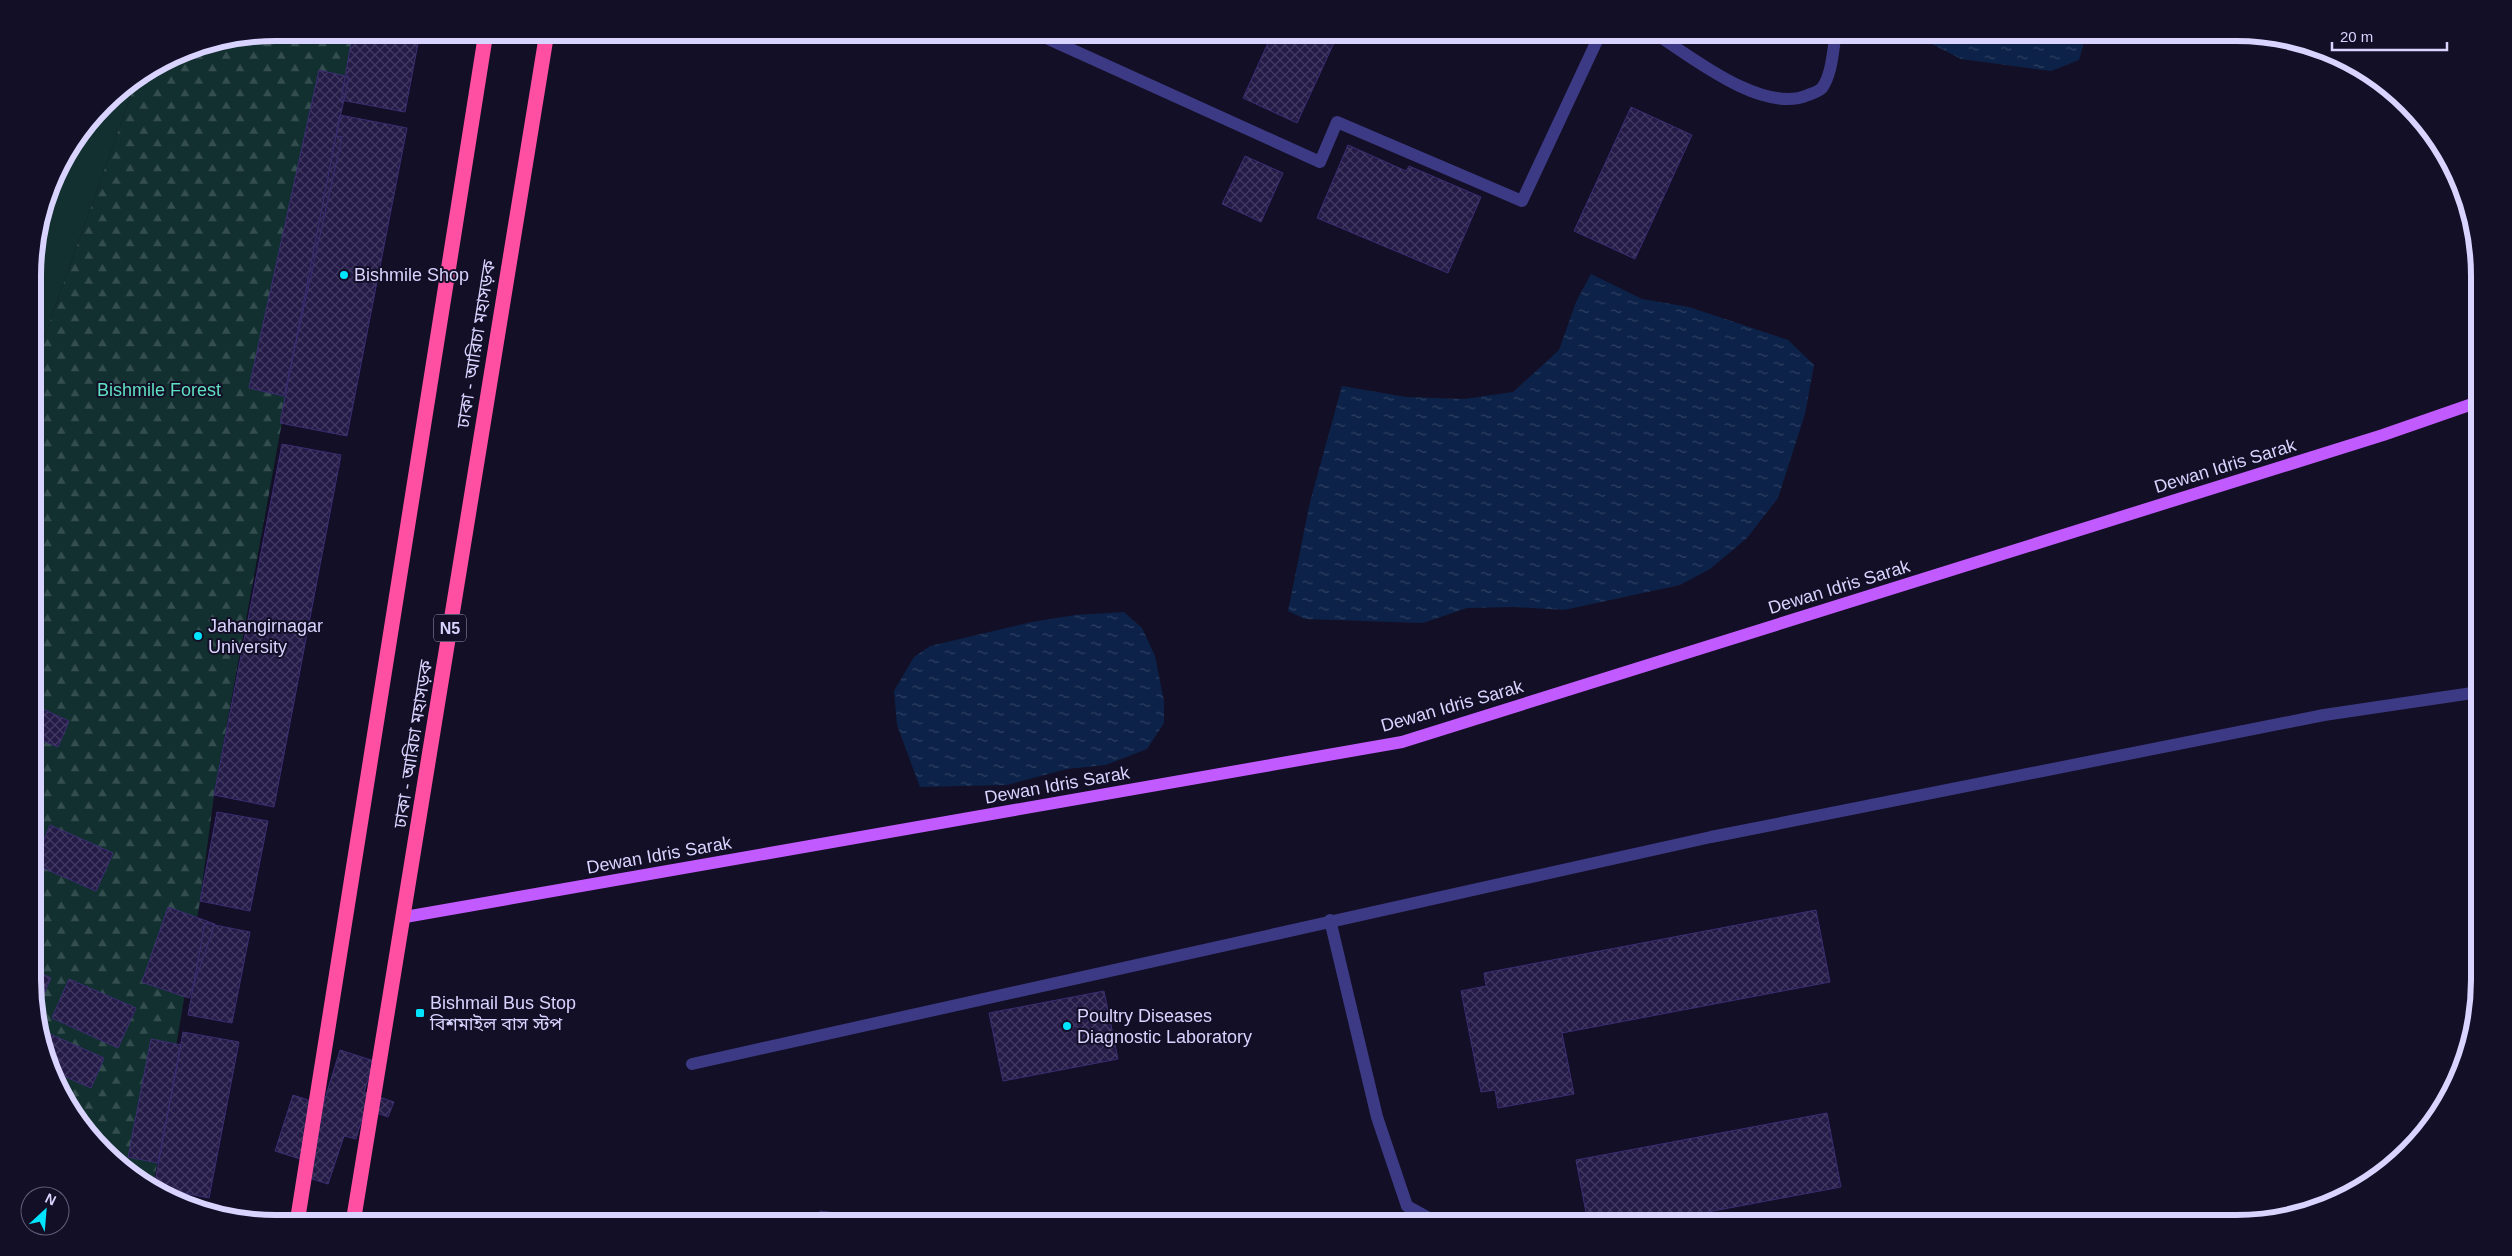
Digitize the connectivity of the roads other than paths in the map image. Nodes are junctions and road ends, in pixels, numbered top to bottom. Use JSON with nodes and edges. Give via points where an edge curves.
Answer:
{"nodes":[{"id":1,"x":485,"y":41,"type":"edge"},
{"id":2,"x":546,"y":41,"type":"edge"},
{"id":3,"x":1053,"y":41,"type":"edge"},
{"id":4,"x":1597,"y":41,"type":"edge"},
{"id":5,"x":1667,"y":41,"type":"edge"},
{"id":6,"x":1834,"y":41,"type":"edge"},
{"id":7,"x":2471,"y":404,"type":"edge"},
{"id":8,"x":2471,"y":693,"type":"edge"},
{"id":9,"x":405,"y":917,"type":"junction"},
{"id":10,"x":1330,"y":920,"type":"junction"},
{"id":11,"x":692,"y":1064,"type":"dead end"},
{"id":12,"x":298,"y":1215,"type":"edge"},
{"id":13,"x":355,"y":1215,"type":"edge"},
{"id":14,"x":1424,"y":1215,"type":"edge"}],
"edges":[{"from":1,"to":12,"type":"highway"},
{"from":2,"to":9,"type":"highway","name":"ঢাকা - আরিচা মহাসড়ক","number":"N5"},
{"from":3,"to":4,"type":"street","via":[[1320,162],[1337,122],[1522,201]]},
{"from":5,"to":6,"type":"street","via":[[1740,87],[1772,98],[1802,98],[1820,90],[1826,81]]},
{"from":7,"to":9,"type":"main road","name":"Dewan Idris Sarak","via":[[2383,435],[1402,742]]},
{"from":8,"to":10,"type":"street","via":[[2276,724],[1711,837]]},
{"from":9,"to":13,"type":"highway","name":"ঢাকা - আরিচা মহাসড়ক","number":"N5"},
{"from":10,"to":11,"type":"street"},
{"from":10,"to":14,"type":"street","via":[[1377,1117],[1408,1206]]}]}
